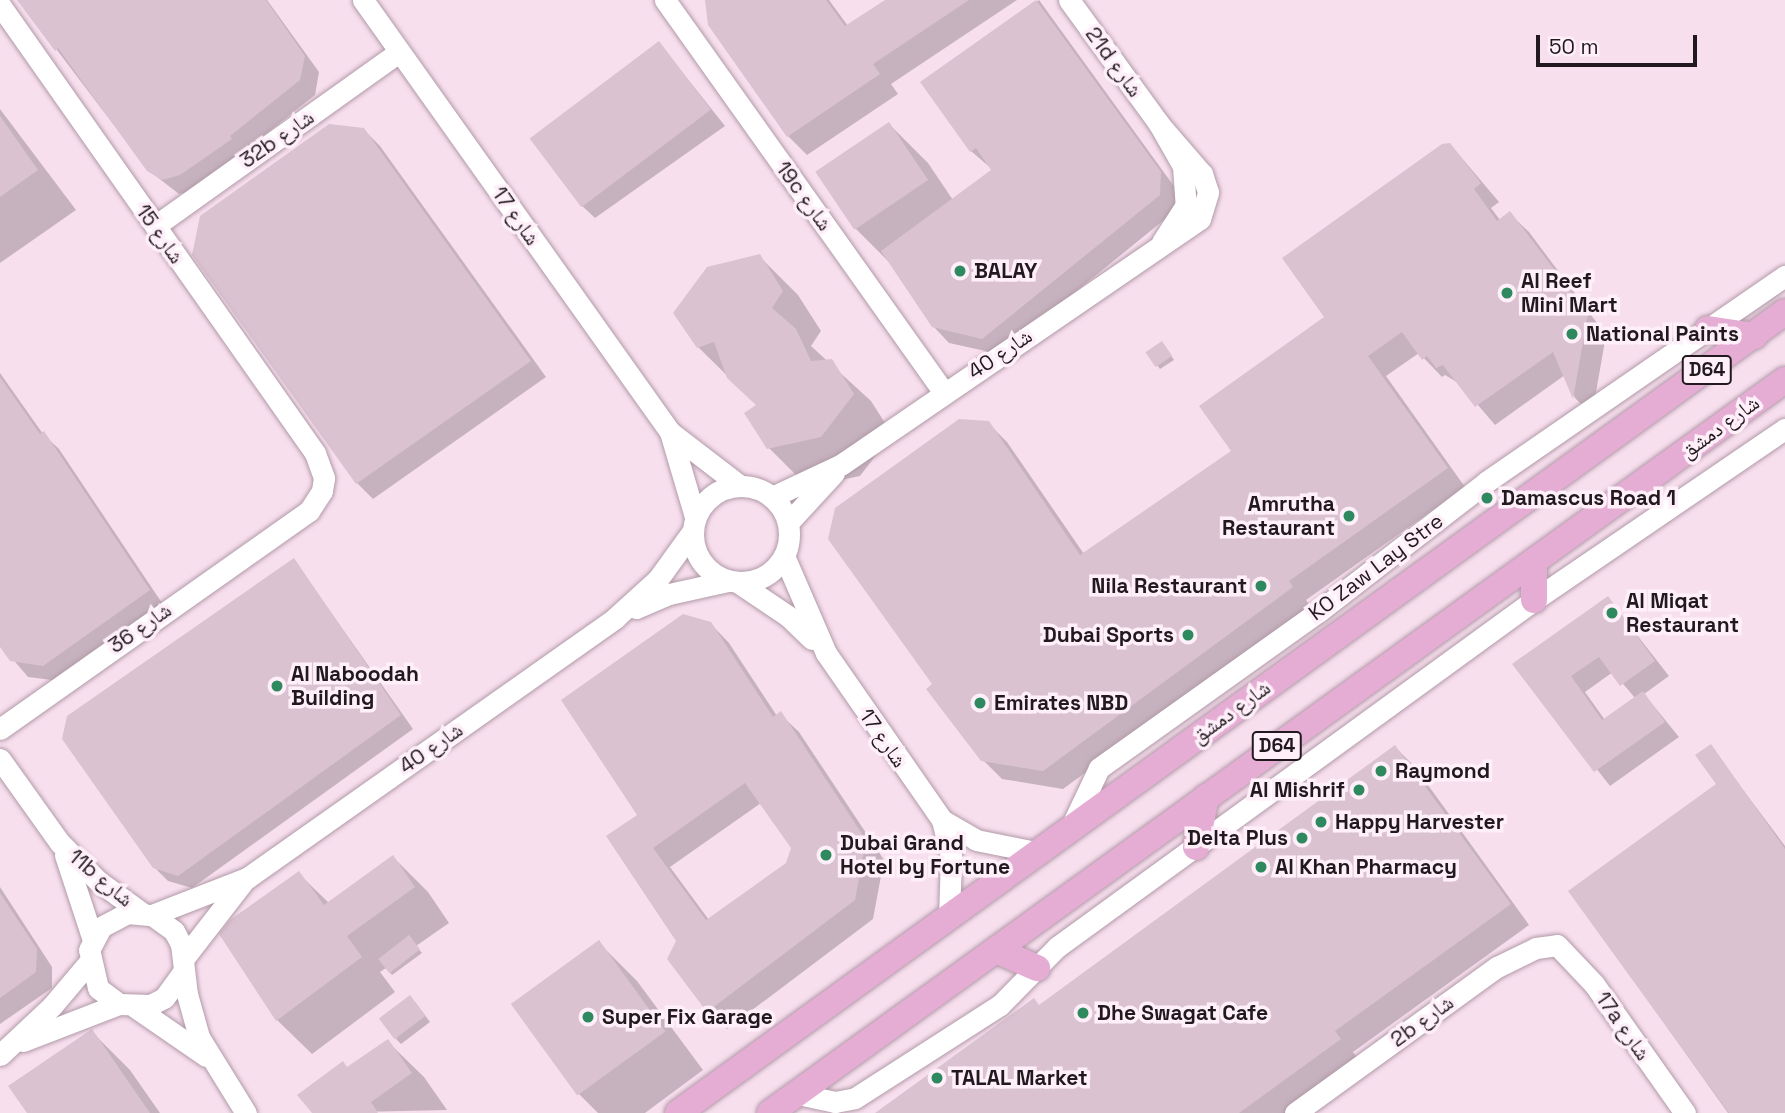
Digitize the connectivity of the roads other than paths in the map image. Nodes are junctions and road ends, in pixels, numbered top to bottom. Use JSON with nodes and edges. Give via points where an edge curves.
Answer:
{"nodes":[{"id":1,"x":363,"y":0,"type":"edge"},
{"id":2,"x":1069,"y":0,"type":"edge"},
{"id":3,"x":668,"y":1,"type":"edge"},
{"id":4,"x":0,"y":5,"type":"edge"},
{"id":5,"x":7,"y":21,"type":"edge"},
{"id":6,"x":399,"y":52,"type":"junction"},
{"id":7,"x":155,"y":226,"type":"junction"},
{"id":8,"x":1159,"y":246,"type":"joint"},
{"id":9,"x":1785,"y":276,"type":"edge"},
{"id":10,"x":1785,"y":313,"type":"edge"},
{"id":11,"x":1708,"y":329,"type":"junction"},
{"id":12,"x":1754,"y":337,"type":"junction"},
{"id":13,"x":1785,"y":380,"type":"edge"},
{"id":14,"x":944,"y":392,"type":"junction"},
{"id":15,"x":1773,"y":398,"type":"edge"},
{"id":16,"x":1785,"y":429,"type":"edge"},
{"id":17,"x":670,"y":432,"type":"junction"},
{"id":18,"x":842,"y":464,"type":"junction"},
{"id":19,"x":740,"y":486,"type":"junction"},
{"id":20,"x":772,"y":497,"type":"junction"},
{"id":21,"x":788,"y":523,"type":"junction"},
{"id":22,"x":694,"y":524,"type":"junction"},
{"id":23,"x":282,"y":529,"type":"joint"},
{"id":24,"x":784,"y":556,"type":"junction"},
{"id":25,"x":1534,"y":561,"type":"junction"},
{"id":26,"x":733,"y":582,"type":"junction"},
{"id":27,"x":1534,"y":600,"type":"junction"},
{"id":28,"x":615,"y":618,"type":"junction"},
{"id":29,"x":826,"y":653,"type":"junction"},
{"id":30,"x":0,"y":729,"type":"edge"},
{"id":31,"x":0,"y":759,"type":"edge"},
{"id":32,"x":1206,"y":797,"type":"junction"},
{"id":33,"x":942,"y":820,"type":"junction"},
{"id":34,"x":1070,"y":827,"type":"junction"},
{"id":35,"x":60,"y":843,"type":"junction"},
{"id":36,"x":1196,"y":847,"type":"junction"},
{"id":37,"x":1035,"y":852,"type":"junction"},
{"id":38,"x":247,"y":878,"type":"junction"},
{"id":39,"x":147,"y":914,"type":"junction"},
{"id":40,"x":948,"y":916,"type":"junction"},
{"id":41,"x":93,"y":940,"type":"junction"},
{"id":42,"x":1557,"y":944,"type":"joint"},
{"id":43,"x":996,"y":950,"type":"junction"},
{"id":44,"x":89,"y":962,"type":"junction"},
{"id":45,"x":183,"y":965,"type":"junction"},
{"id":46,"x":1037,"y":968,"type":"junction"},
{"id":47,"x":127,"y":1005,"type":"junction"},
{"id":48,"x":6,"y":1050,"type":"edge"},
{"id":49,"x":208,"y":1058,"type":"junction"},
{"id":50,"x":798,"y":1094,"type":"junction"},
{"id":51,"x":246,"y":1113,"type":"edge"},
{"id":52,"x":678,"y":1113,"type":"edge"},
{"id":53,"x":770,"y":1113,"type":"edge"},
{"id":54,"x":1295,"y":1113,"type":"edge"},
{"id":55,"x":1685,"y":1113,"type":"edge"}],
"edges":[{"from":1,"to":6,"type":"street","name":"شارع 17"},
{"from":2,"to":8,"type":"street","name":"21d شارع","via":[[1159,124],[1188,154],[1208,192],[1200,219]]},
{"from":3,"to":14,"type":"street","name":"19c شارع"},
{"from":4,"to":5,"type":"street","name":"شارع 15"},
{"from":5,"to":7,"type":"street","name":"شارع 15"},
{"from":6,"to":7,"type":"street","name":"32b شارع"},
{"from":6,"to":17,"type":"street","name":"شارع 17"},
{"from":7,"to":23,"type":"street","name":"شارع 15","via":[[305,441],[312,481]]},
{"from":8,"to":14,"type":"street","name":"شارع 40"},
{"from":9,"to":11,"type":"street","name":"KO Zaw Lay Stre"},
{"from":10,"to":12,"type":"main road","name":"شارع دمشق","number":"D64"},
{"from":11,"to":12,"type":"main road"},
{"from":11,"to":34,"type":"street","name":"KO Zaw Lay Stre","via":[[1486,482],[1318,611],[1099,768]]},
{"from":12,"to":34,"type":"main road","name":"شارع دمشق","number":"D64"},
{"from":13,"to":15,"type":"main road","name":"شارع دمشق","number":"D64"},
{"from":14,"to":18,"type":"street","name":"شارع 40"},
{"from":15,"to":25,"type":"main road","name":"شارع دمشق","number":"D64"},
{"from":16,"to":27,"type":"street"},
{"from":17,"to":19,"type":"street","name":"شارع 17"},
{"from":17,"to":22,"type":"street","name":"شارع 17"},
{"from":18,"to":20,"type":"street","name":"شارع 40"},
{"from":18,"to":21,"type":"street","name":"شارع 40"},
{"from":19,"to":20,"type":"street"},
{"from":19,"to":22,"type":"street","via":[[712,494]]},
{"from":20,"to":21,"type":"street"},
{"from":21,"to":24,"type":"street"},
{"from":22,"to":26,"type":"street","via":[[701,562]]},
{"from":22,"to":28,"type":"street","name":"شارع 40","via":[[658,579]]},
{"from":23,"to":30,"type":"street","name":"شارع 36"},
{"from":24,"to":26,"type":"street","via":[[773,570]]},
{"from":24,"to":29,"type":"street","name":"شارع 17"},
{"from":25,"to":27,"type":"main road"},
{"from":25,"to":32,"type":"main road","name":"شارع دمشق","number":"D64"},
{"from":26,"to":28,"type":"street","name":"شارع 40","via":[[669,594]]},
{"from":26,"to":29,"type":"street","name":"شارع 17","via":[[788,616]]},
{"from":27,"to":36,"type":"street"},
{"from":28,"to":38,"type":"street","name":"شارع 40"},
{"from":29,"to":33,"type":"street","name":"شارع 17"},
{"from":31,"to":35,"type":"street","name":"11b شارع"},
{"from":32,"to":36,"type":"main road"},
{"from":32,"to":43,"type":"main road","name":"شارع دمشق","number":"D64"},
{"from":33,"to":37,"type":"street","name":"شارع 17","via":[[976,841]]},
{"from":33,"to":40,"type":"street","name":"شارع 17","via":[[951,857]]},
{"from":34,"to":37,"type":"main road","name":"شارع دمشق","number":"D64"},
{"from":35,"to":39,"type":"street","name":"11b شارع","via":[[98,881]]},
{"from":35,"to":41,"type":"street","name":"11b شارع"},
{"from":36,"to":46,"type":"street","via":[[1056,947]]},
{"from":37,"to":40,"type":"main road","name":"شارع دمشق","number":"D64"},
{"from":38,"to":39,"type":"street","name":"شارع 40"},
{"from":38,"to":45,"type":"street","name":"شارع 40"},
{"from":39,"to":41,"type":"street","via":[[113,918]]},
{"from":39,"to":45,"type":"street","via":[[174,931]]},
{"from":40,"to":52,"type":"main road","name":"شارع دمشق","number":"D64"},
{"from":41,"to":44,"type":"street"},
{"from":42,"to":54,"type":"street","name":"2b شارع","via":[[1536,948],[1497,967]]},
{"from":42,"to":55,"type":"street","name":"17a شارع","via":[[1594,984]]},
{"from":43,"to":46,"type":"main road"},
{"from":43,"to":50,"type":"main road","name":"شارع دمشق","number":"D64"},
{"from":44,"to":47,"type":"street","via":[[98,988]]},
{"from":44,"to":48,"type":"street"},
{"from":45,"to":47,"type":"street","via":[[164,998]]},
{"from":45,"to":49,"type":"street"},
{"from":46,"to":50,"type":"street","via":[[1000,1005],[866,1093],[835,1101]]},
{"from":47,"to":48,"type":"street"},
{"from":47,"to":49,"type":"street"},
{"from":49,"to":51,"type":"street"},
{"from":50,"to":53,"type":"main road","name":"شارع دمشق","number":"D64"}]}
